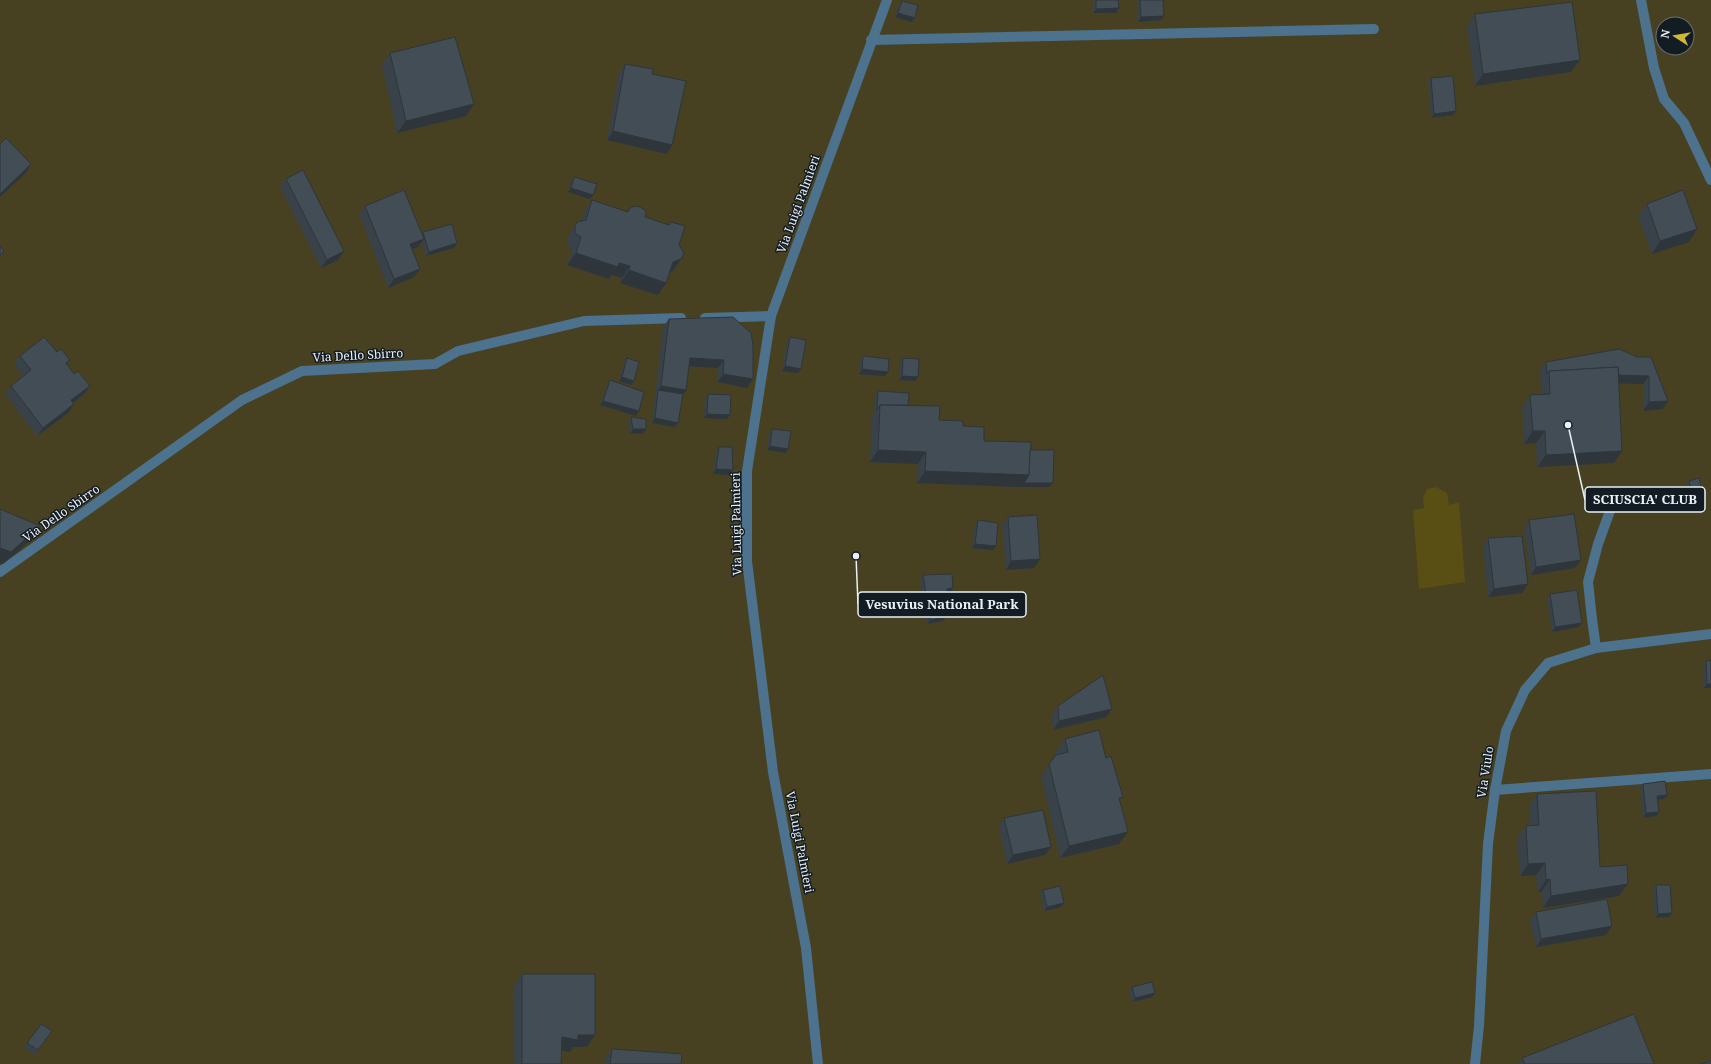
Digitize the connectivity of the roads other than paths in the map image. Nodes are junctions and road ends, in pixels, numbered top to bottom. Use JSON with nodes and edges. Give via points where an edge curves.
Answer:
{"nodes":[{"id":1,"x":887,"y":0,"type":"edge"},
{"id":2,"x":1641,"y":0,"type":"edge"},
{"id":3,"x":1374,"y":29,"type":"dead end"},
{"id":4,"x":871,"y":40,"type":"junction"},
{"id":5,"x":1711,"y":180,"type":"edge"},
{"id":6,"x":771,"y":316,"type":"junction"},
{"id":7,"x":1611,"y":508,"type":"dead end"},
{"id":8,"x":0,"y":572,"type":"edge"},
{"id":9,"x":1711,"y":634,"type":"edge"},
{"id":10,"x":1596,"y":648,"type":"junction"},
{"id":11,"x":1711,"y":774,"type":"edge"},
{"id":12,"x":1495,"y":790,"type":"junction"},
{"id":13,"x":818,"y":1064,"type":"edge"},
{"id":14,"x":1475,"y":1064,"type":"edge"}],
"edges":[{"from":1,"to":4,"type":"street","name":"Via Luigi Palmieri"},
{"from":2,"to":5,"type":"street","via":[[1654,68],[1664,99],[1684,123]]},
{"from":3,"to":4,"type":"street"},
{"from":4,"to":6,"type":"street","name":"Via Luigi Palmieri"},
{"from":6,"to":8,"type":"street","name":"Via Dello Sbirro","via":[[584,321],[458,351],[435,364],[302,371],[242,400]]},
{"from":6,"to":13,"type":"street","name":"Via Luigi Palmieri","via":[[747,470],[747,561],[773,772],[806,948]]},
{"from":7,"to":10,"type":"street","via":[[1588,582]]},
{"from":9,"to":10,"type":"street","name":"Via Viulo"},
{"from":10,"to":12,"type":"street","name":"Via Viulo","via":[[1548,663],[1525,690],[1506,731]]},
{"from":11,"to":12,"type":"street"},
{"from":12,"to":14,"type":"street","name":"Via Viulo","via":[[1488,844]]}]}
